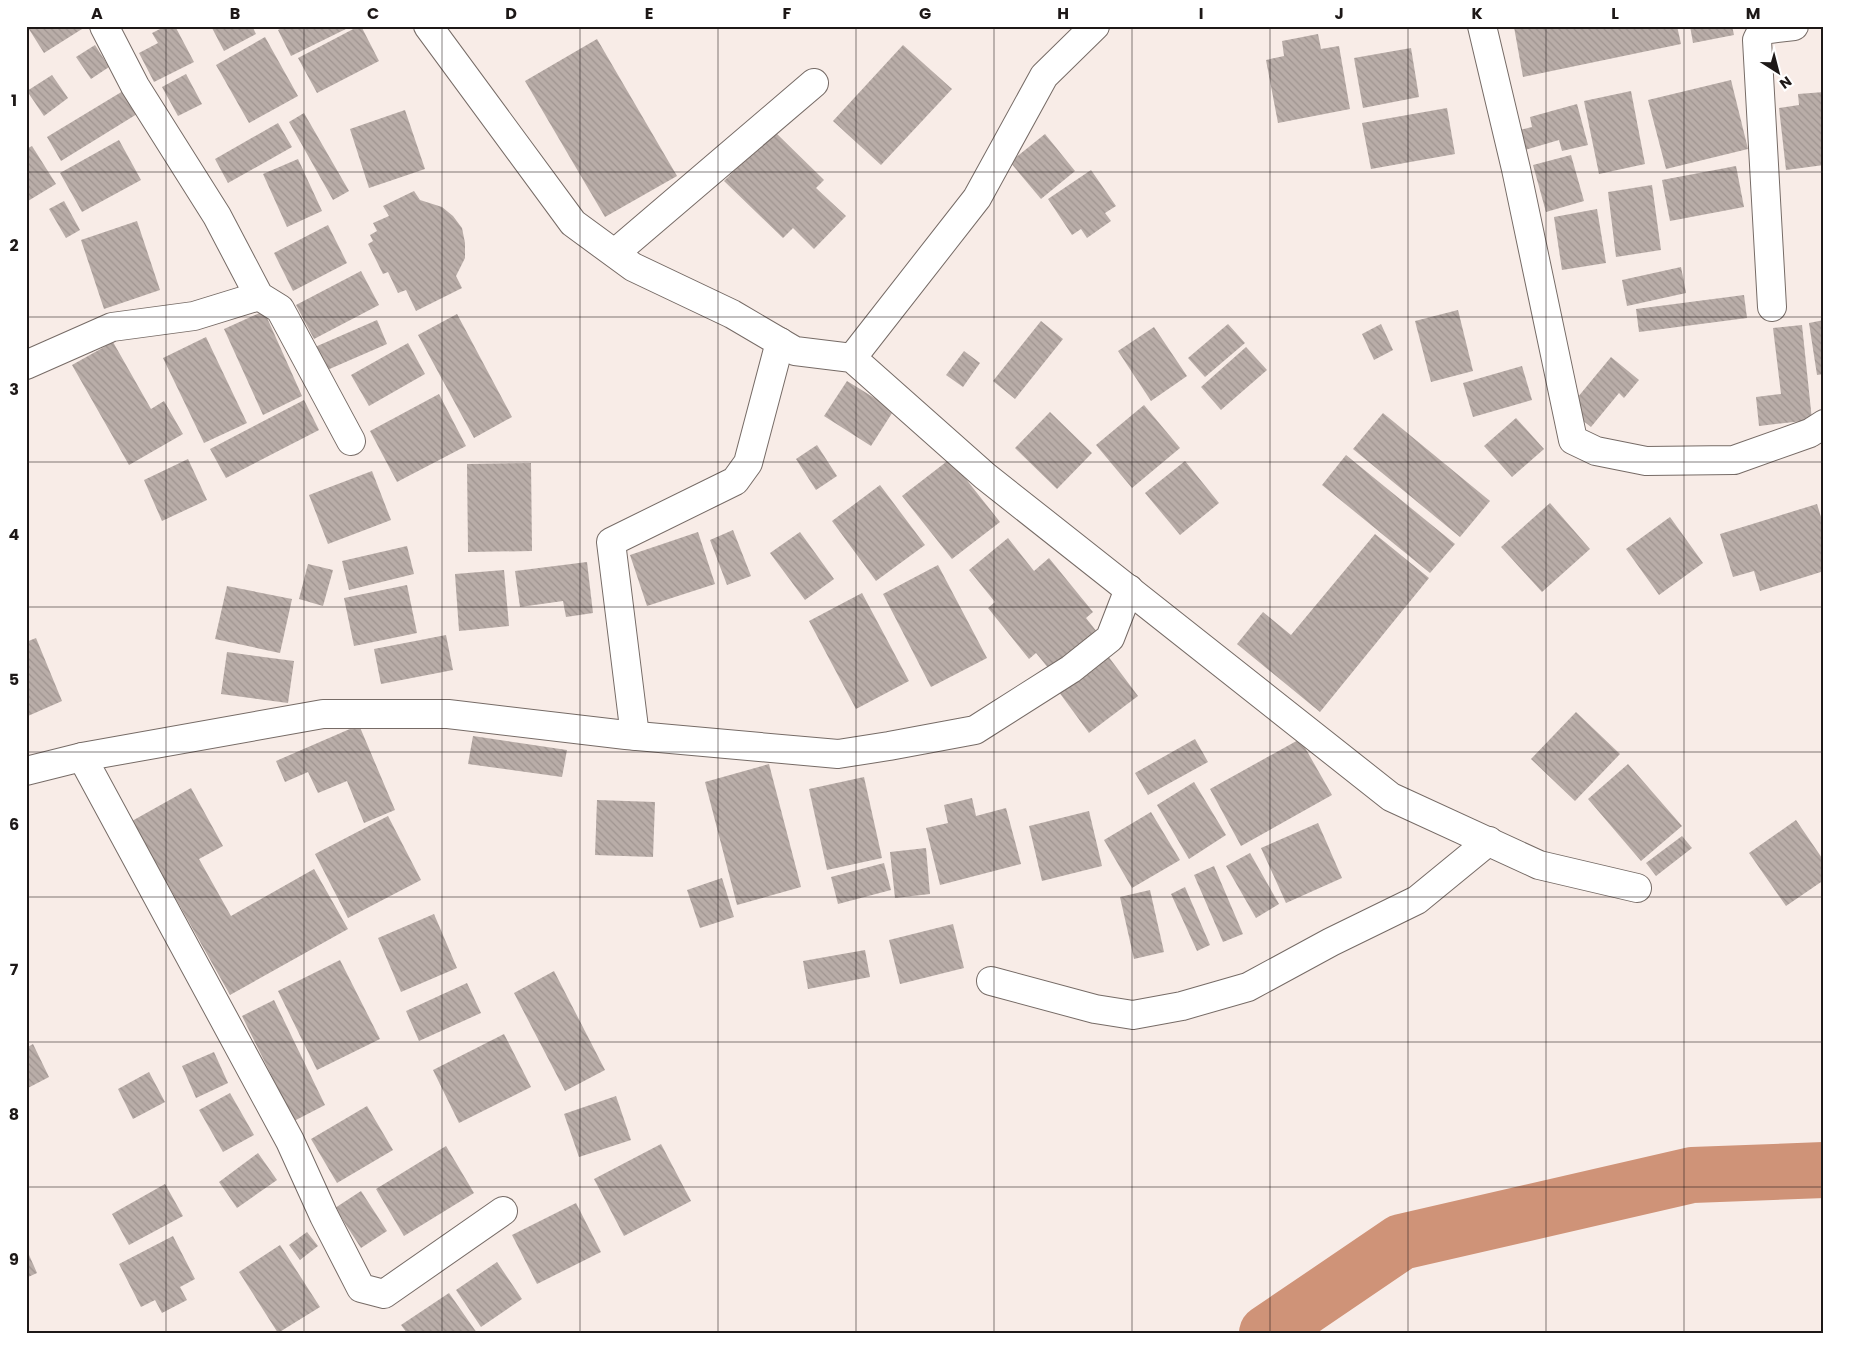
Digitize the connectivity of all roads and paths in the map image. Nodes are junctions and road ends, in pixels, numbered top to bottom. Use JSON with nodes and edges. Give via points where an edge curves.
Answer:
{"nodes":[{"id":1,"x":104,"y":26,"type":"edge"},
{"id":2,"x":428,"y":26,"type":"edge"},
{"id":3,"x":1095,"y":26,"type":"edge"},
{"id":4,"x":1482,"y":26,"type":"edge"},
{"id":5,"x":1794,"y":26,"type":"edge"},
{"id":6,"x":814,"y":83,"type":"dead end"},
{"id":7,"x":615,"y":253,"type":"junction"},
{"id":8,"x":259,"y":296,"type":"junction"},
{"id":9,"x":1772,"y":307,"type":"dead end"},
{"id":10,"x":780,"y":342,"type":"junction"},
{"id":11,"x":852,"y":358,"type":"junction"},
{"id":12,"x":26,"y":365,"type":"edge"},
{"id":13,"x":1824,"y":424,"type":"edge"},
{"id":14,"x":351,"y":441,"type":"dead end"},
{"id":15,"x":1129,"y":589,"type":"junction"},
{"id":16,"x":635,"y":736,"type":"junction"},
{"id":17,"x":82,"y":757,"type":"junction"},
{"id":18,"x":26,"y":771,"type":"edge"},
{"id":19,"x":1489,"y":841,"type":"junction"},
{"id":20,"x":1637,"y":888,"type":"dead end"},
{"id":21,"x":991,"y":981,"type":"dead end"},
{"id":22,"x":503,"y":1211,"type":"dead end"}],
"edges":[{"from":1,"to":8,"type":"street","via":[[135,86],[217,216]]},
{"from":2,"to":7,"type":"street","via":[[573,223]]},
{"from":3,"to":11,"type":"street","via":[[1044,76],[977,198]]},
{"from":4,"to":13,"type":"street","via":[[1516,169],[1573,440],[1596,451],[1646,461],[1734,460],[1810,433]]},
{"from":5,"to":9,"type":"street","via":[[1762,30],[1757,40]]},
{"from":6,"to":7,"type":"street"},
{"from":7,"to":10,"type":"street","via":[[633,267],[732,314]]},
{"from":8,"to":12,"type":"street","via":[[194,316],[112,327]]},
{"from":8,"to":14,"type":"street","via":[[280,309]]},
{"from":10,"to":11,"type":"street","via":[[795,351]]},
{"from":10,"to":16,"type":"street","via":[[748,463],[735,481],[611,542]]},
{"from":11,"to":15,"type":"street","via":[[985,476]]},
{"from":15,"to":16,"type":"street","via":[[1110,638],[1071,669],[975,730],[838,754]]},
{"from":15,"to":19,"type":"street","via":[[1391,797]]},
{"from":16,"to":17,"type":"street","via":[[448,714],[323,714]]},
{"from":17,"to":18,"type":"street"},
{"from":17,"to":22,"type":"street","via":[[290,1141],[361,1288],[384,1294]]},
{"from":19,"to":20,"type":"street","via":[[1539,864]]},
{"from":19,"to":21,"type":"street","via":[[1417,900],[1248,987],[1192,1003],[1133,1015],[1095,1009]]}]}
